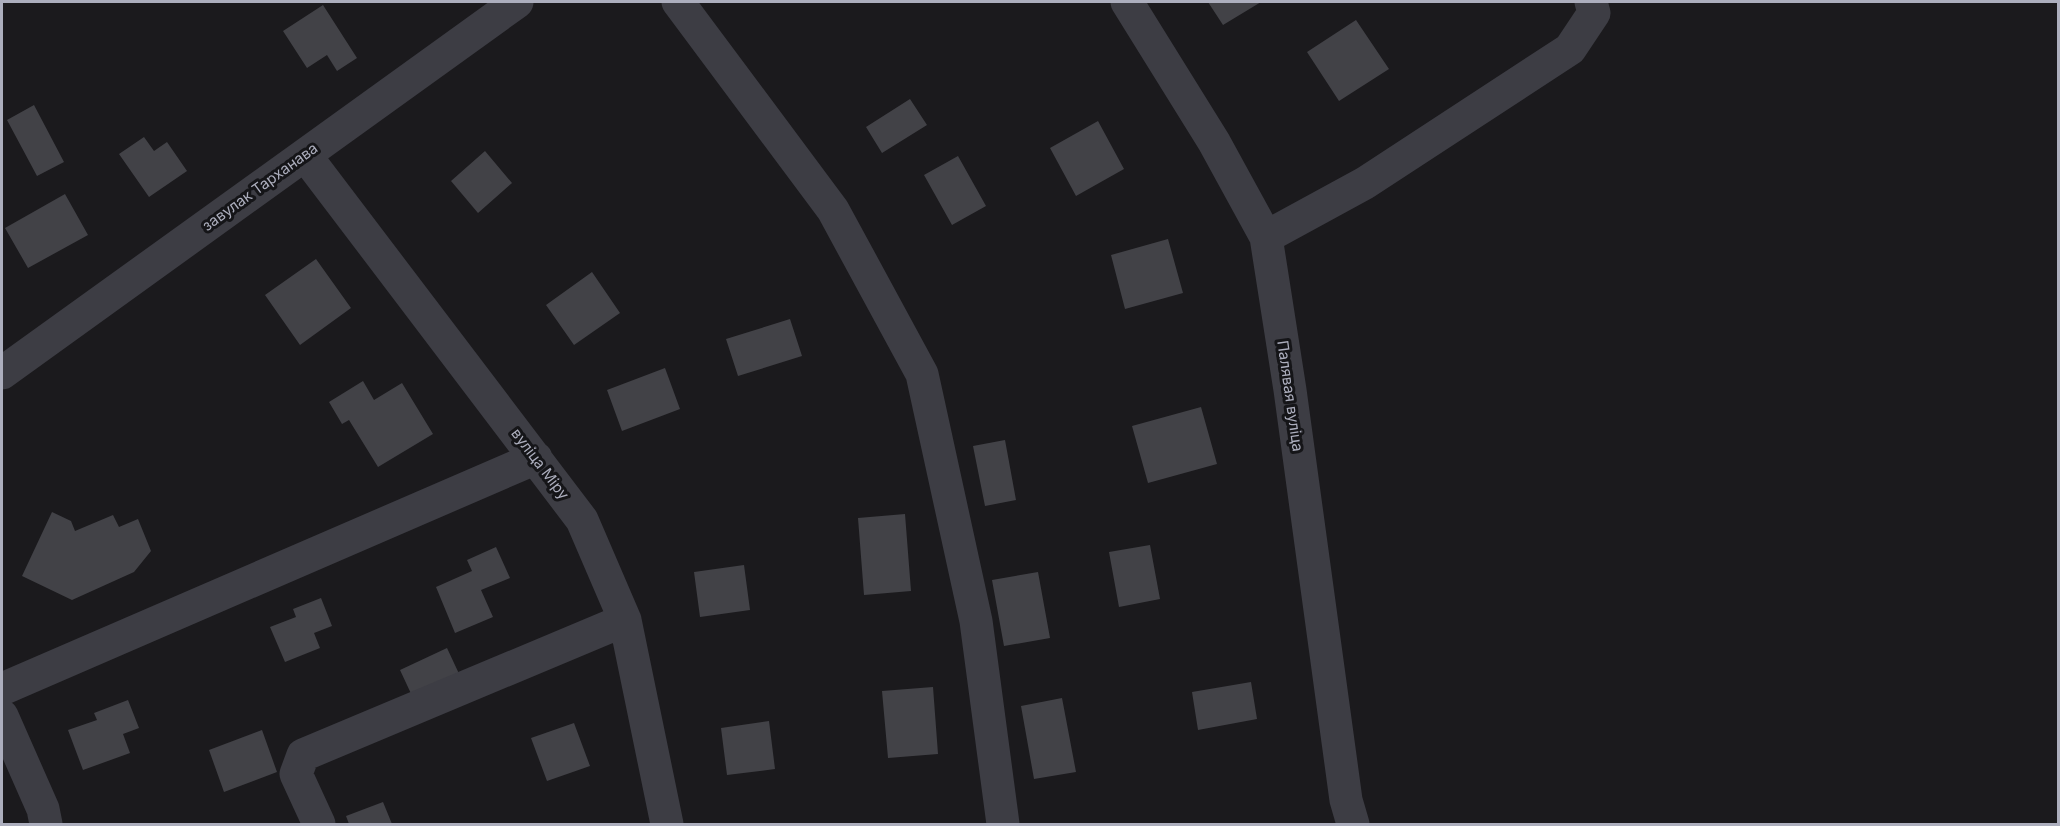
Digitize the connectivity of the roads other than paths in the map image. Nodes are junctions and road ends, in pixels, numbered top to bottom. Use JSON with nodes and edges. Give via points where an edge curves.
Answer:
{"nodes":[{"id":1,"x":517,"y":2,"type":"edge"},
{"id":2,"x":678,"y":2,"type":"edge"},
{"id":3,"x":1127,"y":2,"type":"edge"},
{"id":4,"x":1591,"y":2,"type":"edge"},
{"id":5,"x":305,"y":155,"type":"junction"},
{"id":6,"x":1266,"y":237,"type":"junction"},
{"id":7,"x":2,"y":373,"type":"edge"},
{"id":8,"x":536,"y":458,"type":"junction"},
{"id":9,"x":626,"y":620,"type":"junction"},
{"id":10,"x":2,"y":689,"type":"edge"},
{"id":11,"x":2,"y":716,"type":"edge"},
{"id":12,"x":46,"y":825,"type":"edge"},
{"id":13,"x":319,"y":825,"type":"edge"},
{"id":14,"x":667,"y":825,"type":"edge"},
{"id":15,"x":1003,"y":825,"type":"edge"},
{"id":16,"x":1353,"y":825,"type":"edge"}],
"edges":[{"from":1,"to":5,"type":"street","name":"завулак Тарханава"},
{"from":2,"to":15,"type":"street","via":[[833,210],[922,374],[976,621]]},
{"from":3,"to":6,"type":"street","name":"Палявая вуліца","via":[[1214,142]]},
{"from":4,"to":6,"type":"street","via":[[1594,14],[1570,49],[1365,183]]},
{"from":5,"to":7,"type":"street","name":"завулак Тарханава"},
{"from":5,"to":8,"type":"street","name":"вуліца Міру"},
{"from":6,"to":16,"type":"street","name":"Палявая вуліца","via":[[1346,800]]},
{"from":8,"to":9,"type":"street","name":"вуліца Міру","via":[[582,520]]},
{"from":8,"to":10,"type":"street"},
{"from":9,"to":13,"type":"street","via":[[303,755],[296,774]]},
{"from":9,"to":14,"type":"street","name":"вуліца Міру"},
{"from":11,"to":12,"type":"street","via":[[43,809]]}]}
